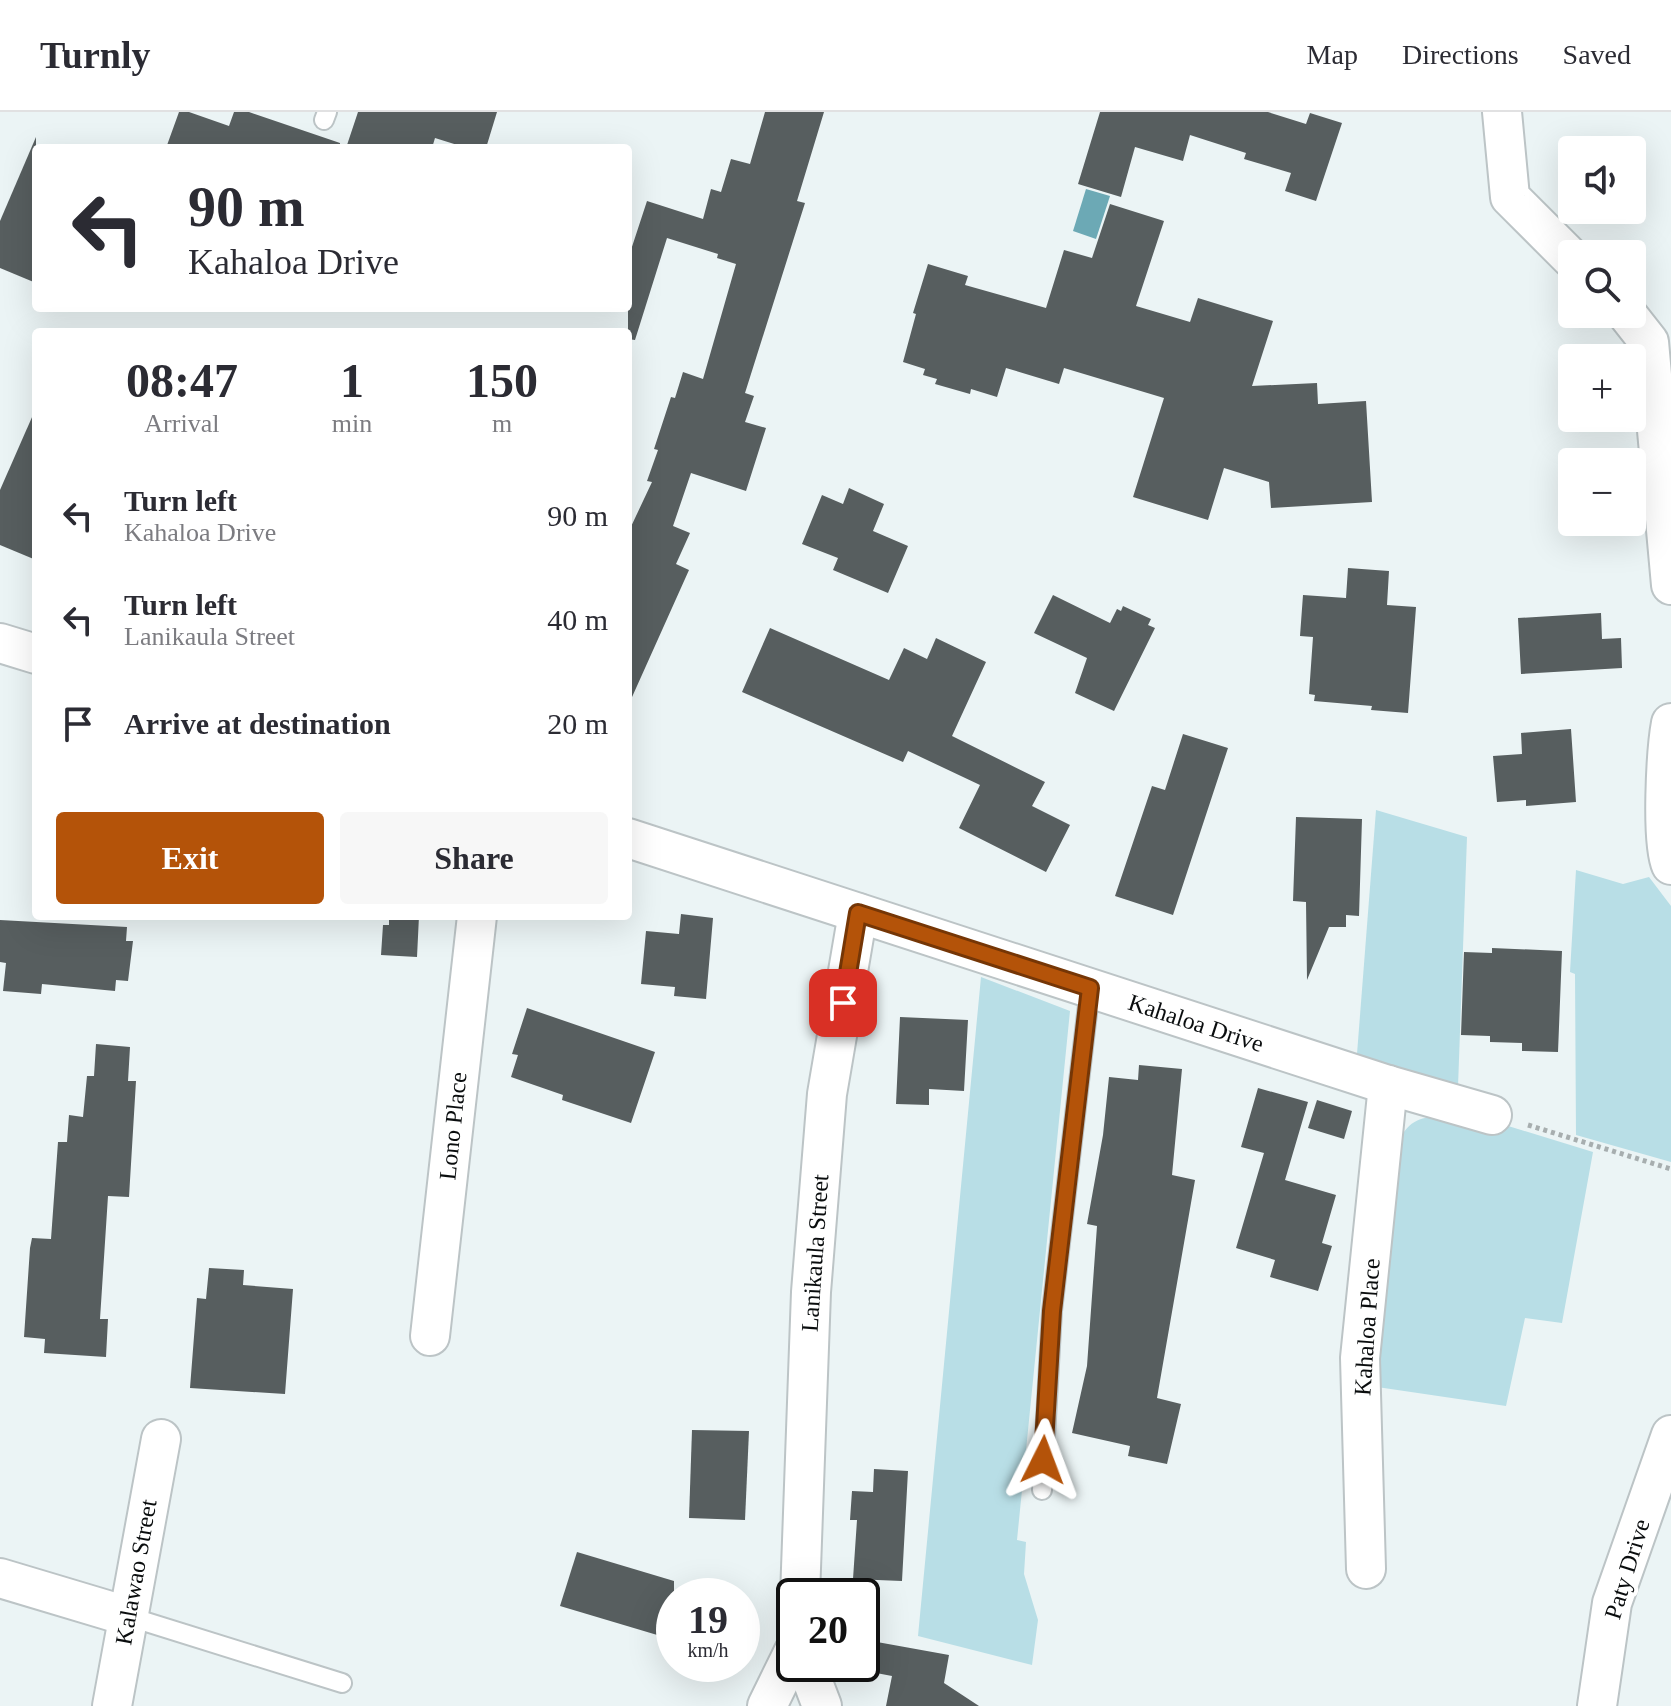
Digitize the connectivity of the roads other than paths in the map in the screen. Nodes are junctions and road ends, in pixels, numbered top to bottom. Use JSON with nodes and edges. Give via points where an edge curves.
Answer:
{"nodes":[{"id":1,"x":1502,"y":112,"type":"edge"},
{"id":2,"x":1558,"y":245,"type":"edge"},
{"id":3,"x":1638,"y":328,"type":"edge"},
{"id":4,"x":1671,"y":585,"type":"edge"},
{"id":5,"x":0,"y":643,"type":"edge"},
{"id":6,"x":32,"y":653,"type":"edge"},
{"id":7,"x":1671,"y":723,"type":"edge"},
{"id":8,"x":632,"y":839,"type":"edge"},
{"id":9,"x":1671,"y":865,"type":"edge"},
{"id":10,"x":858,"y":913,"type":"junction"},
{"id":11,"x":477,"y":920,"type":"edge"},
{"id":12,"x":1090,"y":988,"type":"junction"},
{"id":13,"x":1388,"y":1085,"type":"junction"},
{"id":14,"x":1492,"y":1115,"type":"road end"},
{"id":15,"x":430,"y":1336,"type":"dead end"},
{"id":16,"x":1671,"y":1435,"type":"edge"},
{"id":17,"x":161,"y":1439,"type":"dead end"},
{"id":18,"x":1042,"y":1490,"type":"dead end"},
{"id":19,"x":1366,"y":1569,"type":"dead end"},
{"id":20,"x":0,"y":1578,"type":"edge"},
{"id":21,"x":801,"y":1578,"type":"edge"},
{"id":22,"x":127,"y":1616,"type":"junction"},
{"id":23,"x":779,"y":1682,"type":"edge"},
{"id":24,"x":813,"y":1682,"type":"edge"},
{"id":25,"x":342,"y":1683,"type":"dead end"},
{"id":26,"x":112,"y":1706,"type":"edge"},
{"id":27,"x":767,"y":1706,"type":"edge"},
{"id":28,"x":822,"y":1706,"type":"edge"},
{"id":29,"x":1597,"y":1706,"type":"edge"}],
"edges":[{"from":1,"to":2,"type":"street","via":[[1510,197]]},
{"from":3,"to":4,"type":"street","via":[[1649,342]]},
{"from":5,"to":6,"type":"street"},
{"from":7,"to":9,"type":"street"},
{"from":8,"to":10,"type":"street","name":"Kahaloa Drive"},
{"from":10,"to":12,"type":"street","name":"Kahaloa Drive"},
{"from":10,"to":21,"type":"street","name":"Lanikaula Street","via":[[827,1094],[811,1292]]},
{"from":11,"to":15,"type":"street","name":"Lono Place"},
{"from":12,"to":13,"type":"street","name":"Kahaloa Drive"},
{"from":12,"to":18,"type":"lane","via":[[1052,1311]]},
{"from":13,"to":14,"type":"street","name":"Kahaloa Drive"},
{"from":13,"to":19,"type":"street","name":"Kahaloa Place","via":[[1360,1358]]},
{"from":16,"to":29,"type":"street","name":"Paty Drive","via":[[1612,1603]]},
{"from":17,"to":22,"type":"street","name":"Kalawao Street"},
{"from":20,"to":22,"type":"street"},
{"from":22,"to":25,"type":"lane"},
{"from":22,"to":26,"type":"street","name":"Kalawao Street"},
{"from":23,"to":27,"type":"street"},
{"from":24,"to":28,"type":"street"}]}
